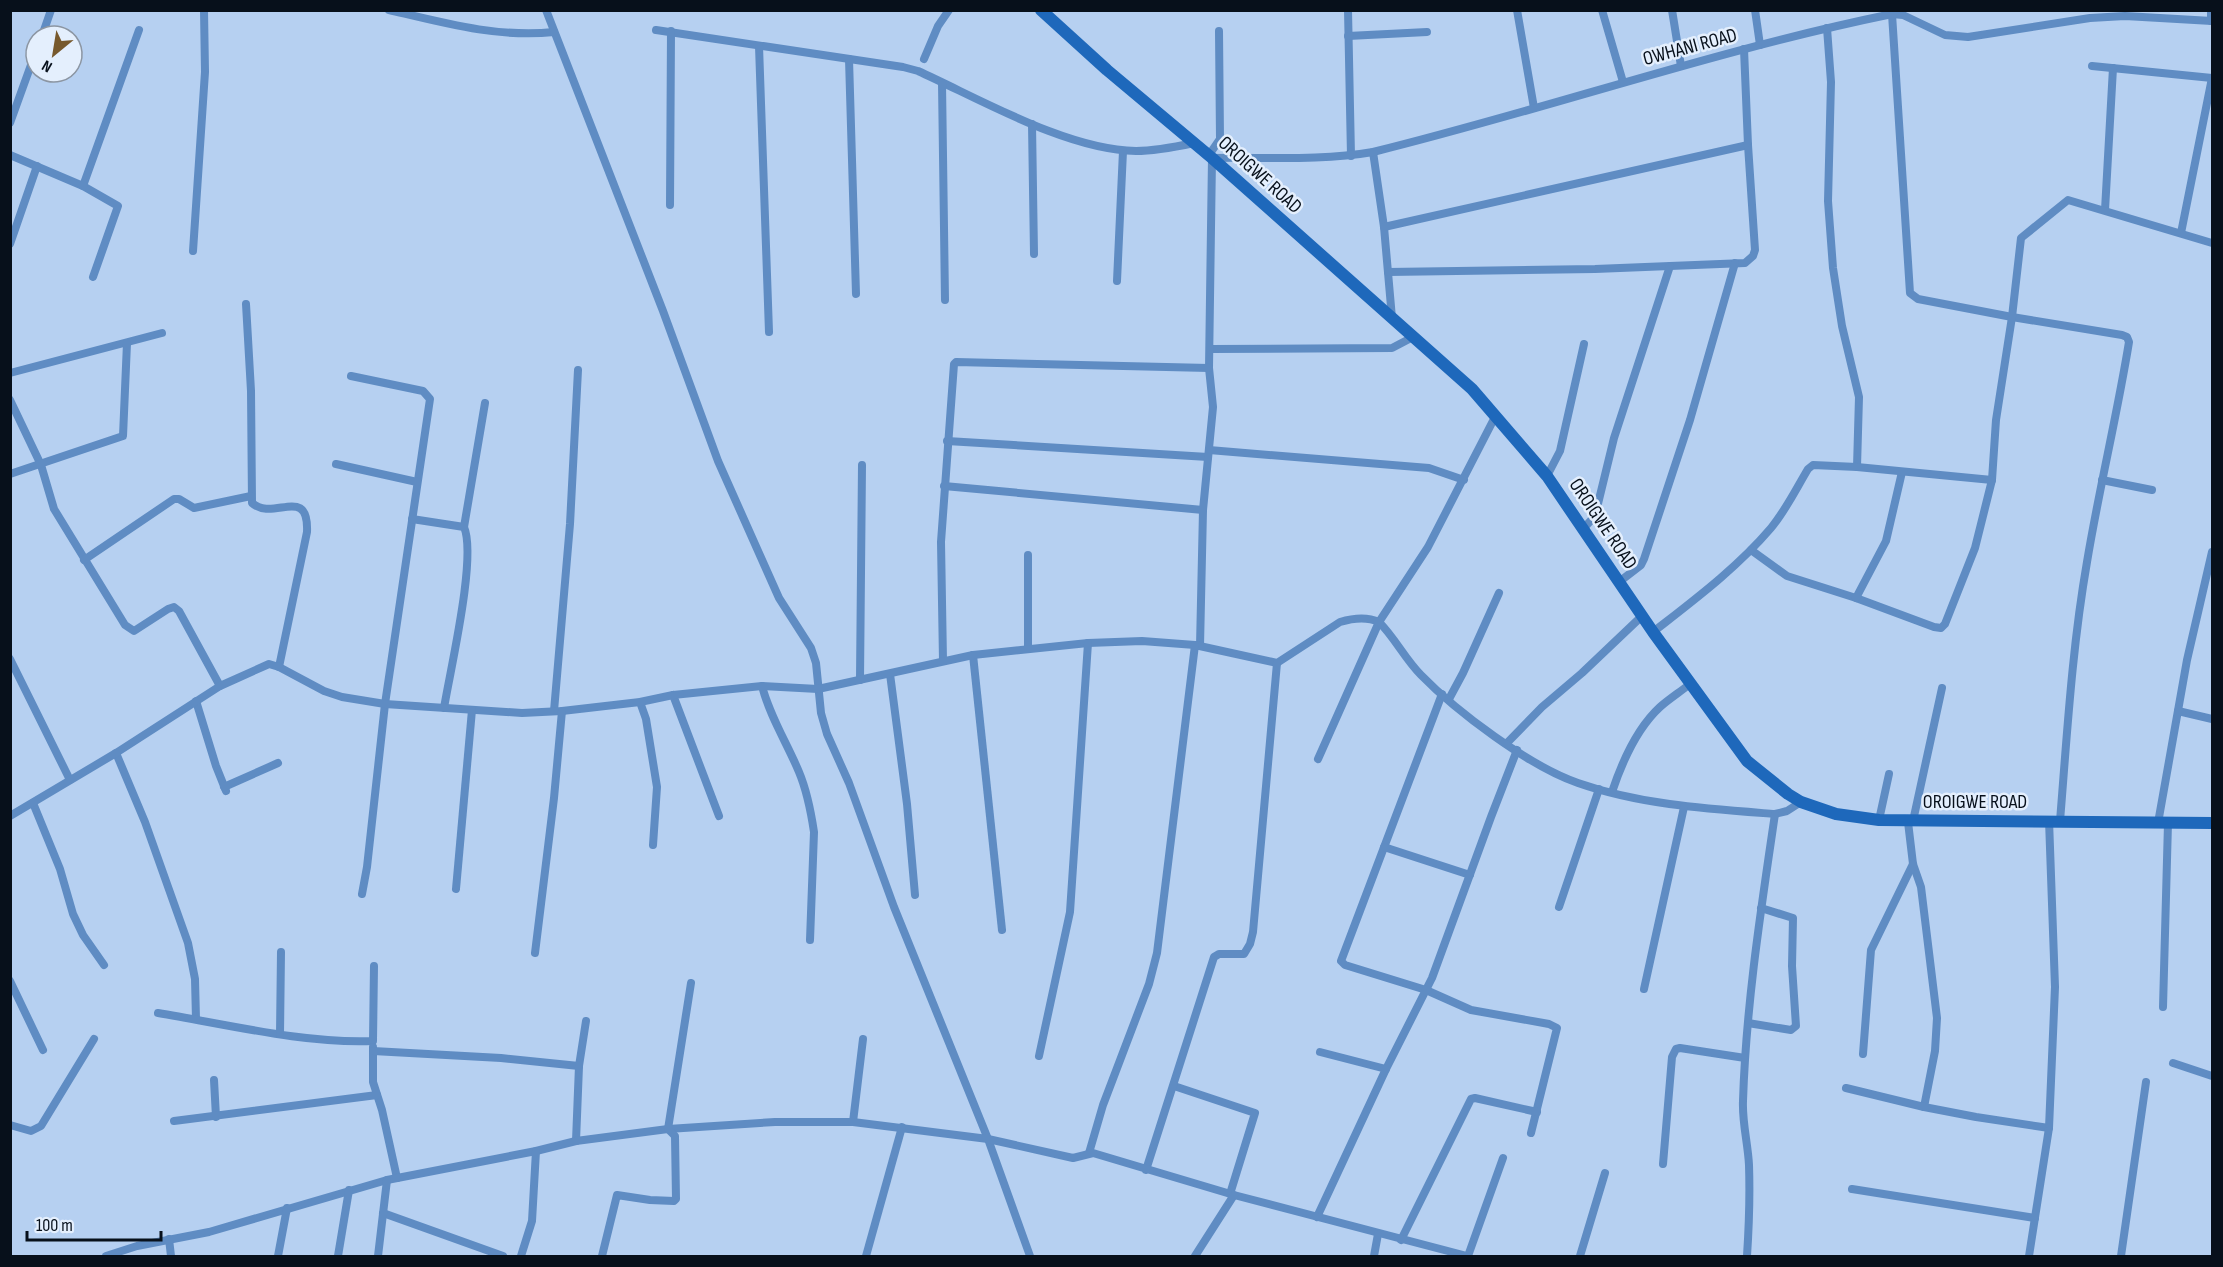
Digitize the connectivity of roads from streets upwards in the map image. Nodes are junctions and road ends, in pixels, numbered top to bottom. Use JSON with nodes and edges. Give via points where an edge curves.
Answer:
{"nodes":[{"id":1,"x":204,"y":10,"type":"edge"},
{"id":2,"x":389,"y":10,"type":"edge"},
{"id":3,"x":546,"y":10,"type":"edge"},
{"id":4,"x":949,"y":10,"type":"edge"},
{"id":5,"x":1041,"y":10,"type":"edge"},
{"id":6,"x":1348,"y":10,"type":"edge"},
{"id":7,"x":1517,"y":10,"type":"edge"},
{"id":8,"x":1602,"y":10,"type":"edge"},
{"id":9,"x":1672,"y":10,"type":"edge"},
{"id":10,"x":1755,"y":10,"type":"edge"},
{"id":11,"x":2211,"y":10,"type":"edge"},
{"id":12,"x":1892,"y":14,"type":"junction"},
{"id":13,"x":2212,"y":21,"type":"edge"},
{"id":14,"x":1827,"y":28,"type":"junction"},
{"id":15,"x":139,"y":30,"type":"dead end"},
{"id":16,"x":656,"y":30,"type":"dead end"},
{"id":17,"x":671,"y":31,"type":"junction"},
{"id":18,"x":1219,"y":31,"type":"dead end"},
{"id":19,"x":554,"y":32,"type":"junction"},
{"id":20,"x":1427,"y":32,"type":"dead end"},
{"id":21,"x":1348,"y":36,"type":"junction"},
{"id":22,"x":1760,"y":45,"type":"junction"},
{"id":23,"x":759,"y":46,"type":"junction"},
{"id":24,"x":1744,"y":49,"type":"junction"},
{"id":25,"x":849,"y":58,"type":"junction"},
{"id":26,"x":924,"y":59,"type":"dead end"},
{"id":27,"x":1681,"y":66,"type":"junction"},
{"id":28,"x":2092,"y":66,"type":"dead end"},
{"id":29,"x":2113,"y":68,"type":"junction"},
{"id":30,"x":2212,"y":78,"type":"edge"},
{"id":31,"x":942,"y":82,"type":"junction"},
{"id":32,"x":1623,"y":82,"type":"junction"},
{"id":33,"x":24,"y":84,"type":"edge"},
{"id":34,"x":1534,"y":108,"type":"junction"},
{"id":35,"x":10,"y":123,"type":"edge"},
{"id":36,"x":1032,"y":124,"type":"junction"},
{"id":37,"x":1194,"y":143,"type":"junction"},
{"id":38,"x":1748,"y":145,"type":"junction"},
{"id":39,"x":1123,"y":150,"type":"junction"},
{"id":40,"x":1373,"y":152,"type":"junction"},
{"id":41,"x":10,"y":155,"type":"edge"},
{"id":42,"x":1210,"y":156,"type":"junction"},
{"id":43,"x":1351,"y":156,"type":"junction"},
{"id":44,"x":37,"y":166,"type":"junction"},
{"id":45,"x":83,"y":186,"type":"junction"},
{"id":46,"x":670,"y":206,"type":"dead end"},
{"id":47,"x":2105,"y":210,"type":"junction"},
{"id":48,"x":1384,"y":227,"type":"junction"},
{"id":49,"x":2181,"y":233,"type":"junction"},
{"id":50,"x":2212,"y":243,"type":"edge"},
{"id":51,"x":10,"y":244,"type":"edge"},
{"id":52,"x":193,"y":251,"type":"dead end"},
{"id":53,"x":1034,"y":255,"type":"dead end"},
{"id":54,"x":1734,"y":263,"type":"junction"},
{"id":55,"x":1670,"y":266,"type":"junction"},
{"id":56,"x":1388,"y":272,"type":"junction"},
{"id":57,"x":93,"y":277,"type":"dead end"},
{"id":58,"x":1117,"y":281,"type":"dead end"},
{"id":59,"x":856,"y":294,"type":"dead end"},
{"id":60,"x":945,"y":300,"type":"dead end"},
{"id":61,"x":246,"y":304,"type":"dead end"},
{"id":62,"x":2012,"y":317,"type":"junction"},
{"id":63,"x":1392,"y":319,"type":"junction"},
{"id":64,"x":768,"y":332,"type":"dead end"},
{"id":65,"x":162,"y":333,"type":"dead end"},
{"id":66,"x":1413,"y":337,"type":"junction"},
{"id":67,"x":127,"y":343,"type":"junction"},
{"id":68,"x":1584,"y":344,"type":"dead end"},
{"id":69,"x":1210,"y":349,"type":"junction"},
{"id":70,"x":1209,"y":368,"type":"junction"},
{"id":71,"x":578,"y":370,"type":"dead end"},
{"id":72,"x":10,"y":373,"type":"edge"},
{"id":73,"x":351,"y":376,"type":"dead end"},
{"id":74,"x":10,"y":400,"type":"edge"},
{"id":75,"x":485,"y":403,"type":"dead end"},
{"id":76,"x":1496,"y":415,"type":"junction"},
{"id":77,"x":947,"y":441,"type":"junction"},
{"id":78,"x":1209,"y":453,"type":"junction"},
{"id":79,"x":336,"y":464,"type":"dead end"},
{"id":80,"x":41,"y":465,"type":"junction"},
{"id":81,"x":862,"y":465,"type":"dead end"},
{"id":82,"x":1857,"y":467,"type":"junction"},
{"id":83,"x":1902,"y":472,"type":"junction"},
{"id":84,"x":10,"y":474,"type":"edge"},
{"id":85,"x":1547,"y":476,"type":"junction"},
{"id":86,"x":1464,"y":480,"type":"junction"},
{"id":87,"x":1992,"y":480,"type":"junction"},
{"id":88,"x":2102,"y":480,"type":"junction"},
{"id":89,"x":417,"y":482,"type":"junction"},
{"id":90,"x":944,"y":486,"type":"junction"},
{"id":91,"x":2152,"y":490,"type":"dead end"},
{"id":92,"x":251,"y":496,"type":"junction"},
{"id":93,"x":1203,"y":510,"type":"junction"},
{"id":94,"x":412,"y":519,"type":"junction"},
{"id":95,"x":464,"y":527,"type":"junction"},
{"id":96,"x":1583,"y":529,"type":"junction"},
{"id":97,"x":1751,"y":550,"type":"junction"},
{"id":98,"x":2212,"y":552,"type":"edge"},
{"id":99,"x":1028,"y":555,"type":"dead end"},
{"id":100,"x":84,"y":560,"type":"junction"},
{"id":101,"x":1619,"y":582,"type":"junction"},
{"id":102,"x":1499,"y":593,"type":"dead end"},
{"id":103,"x":1856,"y":598,"type":"junction"},
{"id":104,"x":1642,"y":616,"type":"junction"},
{"id":105,"x":1379,"y":622,"type":"junction"},
{"id":106,"x":1653,"y":632,"type":"junction"},
{"id":107,"x":1088,"y":643,"type":"junction"},
{"id":108,"x":1198,"y":646,"type":"junction"},
{"id":109,"x":1028,"y":647,"type":"junction"},
{"id":110,"x":973,"y":655,"type":"junction"},
{"id":111,"x":10,"y":659,"type":"edge"},
{"id":112,"x":943,"y":662,"type":"junction"},
{"id":113,"x":1277,"y":663,"type":"junction"},
{"id":114,"x":279,"y":667,"type":"junction"},
{"id":115,"x":890,"y":674,"type":"junction"},
{"id":116,"x":860,"y":680,"type":"junction"},
{"id":117,"x":1690,"y":684,"type":"junction"},
{"id":118,"x":220,"y":686,"type":"junction"},
{"id":119,"x":762,"y":686,"type":"junction"},
{"id":120,"x":1942,"y":688,"type":"dead end"},
{"id":121,"x":818,"y":689,"type":"junction"},
{"id":122,"x":673,"y":695,"type":"junction"},
{"id":123,"x":1445,"y":697,"type":"junction"},
{"id":124,"x":196,"y":701,"type":"junction"},
{"id":125,"x":640,"y":702,"type":"junction"},
{"id":126,"x":385,"y":704,"type":"junction"},
{"id":127,"x":444,"y":708,"type":"junction"},
{"id":128,"x":472,"y":710,"type":"junction"},
{"id":129,"x":558,"y":711,"type":"junction"},
{"id":130,"x":2178,"y":711,"type":"junction"},
{"id":131,"x":2212,"y":719,"type":"edge"},
{"id":132,"x":1507,"y":743,"type":"junction"},
{"id":133,"x":1517,"y":750,"type":"junction"},
{"id":134,"x":116,"y":753,"type":"junction"},
{"id":135,"x":1318,"y":759,"type":"dead end"},
{"id":136,"x":278,"y":763,"type":"dead end"},
{"id":137,"x":1889,"y":774,"type":"dead end"},
{"id":138,"x":69,"y":780,"type":"junction"},
{"id":139,"x":1599,"y":789,"type":"junction"},
{"id":140,"x":1612,"y":792,"type":"junction"},
{"id":141,"x":1801,"y":802,"type":"junction"},
{"id":142,"x":33,"y":803,"type":"junction"},
{"id":143,"x":1684,"y":807,"type":"junction"},
{"id":144,"x":1775,"y":814,"type":"junction"},
{"id":145,"x":10,"y":816,"type":"edge"},
{"id":146,"x":719,"y":816,"type":"dead end"},
{"id":147,"x":1880,"y":820,"type":"junction"},
{"id":148,"x":1911,"y":821,"type":"junction"},
{"id":149,"x":2054,"y":821,"type":"junction"},
{"id":150,"x":2163,"y":823,"type":"junction"},
{"id":151,"x":2212,"y":823,"type":"edge"},
{"id":152,"x":653,"y":845,"type":"dead end"},
{"id":153,"x":1384,"y":848,"type":"junction"},
{"id":154,"x":1913,"y":864,"type":"junction"},
{"id":155,"x":1470,"y":875,"type":"junction"},
{"id":156,"x":456,"y":888,"type":"dead end"},
{"id":157,"x":362,"y":894,"type":"dead end"},
{"id":158,"x":915,"y":896,"type":"dead end"},
{"id":159,"x":1559,"y":907,"type":"dead end"},
{"id":160,"x":1761,"y":908,"type":"junction"},
{"id":161,"x":1002,"y":930,"type":"dead end"},
{"id":162,"x":810,"y":940,"type":"dead end"},
{"id":163,"x":281,"y":952,"type":"dead end"},
{"id":164,"x":535,"y":953,"type":"dead end"},
{"id":165,"x":104,"y":965,"type":"dead end"},
{"id":166,"x":374,"y":966,"type":"dead end"},
{"id":167,"x":10,"y":981,"type":"edge"},
{"id":168,"x":691,"y":983,"type":"dead end"},
{"id":169,"x":1644,"y":988,"type":"dead end"},
{"id":170,"x":1426,"y":990,"type":"junction"},
{"id":171,"x":2163,"y":1007,"type":"dead end"},
{"id":172,"x":158,"y":1013,"type":"dead end"},
{"id":173,"x":196,"y":1019,"type":"junction"},
{"id":174,"x":586,"y":1021,"type":"dead end"},
{"id":175,"x":1748,"y":1023,"type":"junction"},
{"id":176,"x":280,"y":1034,"type":"junction"},
{"id":177,"x":94,"y":1039,"type":"dead end"},
{"id":178,"x":863,"y":1039,"type":"dead end"},
{"id":179,"x":373,"y":1041,"type":"junction"},
{"id":180,"x":43,"y":1050,"type":"dead end"},
{"id":181,"x":373,"y":1051,"type":"junction"},
{"id":182,"x":1320,"y":1052,"type":"dead end"},
{"id":183,"x":1863,"y":1054,"type":"dead end"},
{"id":184,"x":1039,"y":1056,"type":"dead end"},
{"id":185,"x":1745,"y":1058,"type":"junction"},
{"id":186,"x":2173,"y":1063,"type":"dead end"},
{"id":187,"x":579,"y":1066,"type":"junction"},
{"id":188,"x":1386,"y":1069,"type":"junction"},
{"id":189,"x":2212,"y":1076,"type":"edge"},
{"id":190,"x":214,"y":1080,"type":"dead end"},
{"id":191,"x":2146,"y":1082,"type":"dead end"},
{"id":192,"x":1174,"y":1086,"type":"junction"},
{"id":193,"x":1846,"y":1088,"type":"dead end"},
{"id":194,"x":376,"y":1095,"type":"junction"},
{"id":195,"x":1924,"y":1107,"type":"junction"},
{"id":196,"x":1537,"y":1112,"type":"junction"},
{"id":197,"x":216,"y":1117,"type":"junction"},
{"id":198,"x":174,"y":1121,"type":"dead end"},
{"id":199,"x":854,"y":1122,"type":"junction"},
{"id":200,"x":10,"y":1125,"type":"edge"},
{"id":201,"x":902,"y":1127,"type":"junction"},
{"id":202,"x":2049,"y":1128,"type":"junction"},
{"id":203,"x":669,"y":1129,"type":"junction"},
{"id":204,"x":1531,"y":1133,"type":"dead end"},
{"id":205,"x":988,"y":1139,"type":"junction"},
{"id":206,"x":576,"y":1141,"type":"junction"},
{"id":207,"x":536,"y":1152,"type":"junction"},
{"id":208,"x":1089,"y":1153,"type":"junction"},
{"id":209,"x":1503,"y":1158,"type":"dead end"},
{"id":210,"x":1663,"y":1164,"type":"dead end"},
{"id":211,"x":1146,"y":1170,"type":"junction"},
{"id":212,"x":1605,"y":1173,"type":"dead end"},
{"id":213,"x":397,"y":1178,"type":"junction"},
{"id":214,"x":387,"y":1180,"type":"junction"},
{"id":215,"x":1852,"y":1189,"type":"dead end"},
{"id":216,"x":349,"y":1190,"type":"junction"},
{"id":217,"x":1232,"y":1194,"type":"junction"},
{"id":218,"x":287,"y":1208,"type":"junction"},
{"id":219,"x":383,"y":1213,"type":"junction"},
{"id":220,"x":1317,"y":1217,"type":"junction"},
{"id":221,"x":2035,"y":1218,"type":"junction"},
{"id":222,"x":1378,"y":1234,"type":"junction"},
{"id":223,"x":169,"y":1239,"type":"junction"},
{"id":224,"x":1401,"y":1240,"type":"junction"},
{"id":225,"x":106,"y":1257,"type":"edge"},
{"id":226,"x":171,"y":1257,"type":"edge"},
{"id":227,"x":279,"y":1257,"type":"edge"},
{"id":228,"x":338,"y":1257,"type":"edge"},
{"id":229,"x":378,"y":1257,"type":"edge"},
{"id":230,"x":503,"y":1257,"type":"edge"},
{"id":231,"x":521,"y":1257,"type":"edge"},
{"id":232,"x":602,"y":1257,"type":"edge"},
{"id":233,"x":866,"y":1257,"type":"edge"},
{"id":234,"x":1030,"y":1257,"type":"edge"},
{"id":235,"x":1195,"y":1257,"type":"edge"},
{"id":236,"x":1374,"y":1257,"type":"edge"},
{"id":237,"x":1468,"y":1257,"type":"edge"},
{"id":238,"x":1580,"y":1257,"type":"edge"},
{"id":239,"x":1747,"y":1257,"type":"edge"},
{"id":240,"x":2029,"y":1257,"type":"edge"},
{"id":241,"x":2121,"y":1257,"type":"edge"}],
"edges":[{"from":1,"to":52,"type":"street","via":[[205,72]]},
{"from":2,"to":19,"type":"street","via":[[515,35]]},
{"from":3,"to":19,"type":"street"},
{"from":4,"to":26,"type":"street"},
{"from":5,"to":37,"type":"street","name":"OROIGWE ROAD"},
{"from":6,"to":21,"type":"street"},
{"from":7,"to":34,"type":"street"},
{"from":8,"to":32,"type":"street"},
{"from":9,"to":27,"type":"street"},
{"from":10,"to":22,"type":"street"},
{"from":11,"to":13,"type":"street"},
{"from":12,"to":13,"type":"street","via":[[1903,15],[1945,35],[1968,37],[2090,18]]},
{"from":12,"to":14,"type":"street","name":"OWHANI ROAD"},
{"from":12,"to":62,"type":"street","via":[[1910,293],[1918,299]]},
{"from":14,"to":22,"type":"street","name":"OWHANI ROAD"},
{"from":14,"to":82,"type":"street","via":[[1833,268],[1858,397]]},
{"from":15,"to":45,"type":"street"},
{"from":16,"to":17,"type":"street"},
{"from":17,"to":23,"type":"street"},
{"from":17,"to":46,"type":"street"},
{"from":18,"to":42,"type":"street","via":[[1220,139]]},
{"from":19,"to":121,"type":"street","via":[[718,460],[779,598],[811,648]]},
{"from":20,"to":21,"type":"street"},
{"from":21,"to":43,"type":"street"},
{"from":22,"to":24,"type":"street","name":"OWHANI ROAD"},
{"from":23,"to":25,"type":"street"},
{"from":23,"to":64,"type":"street"},
{"from":24,"to":27,"type":"street","name":"OWHANI ROAD"},
{"from":24,"to":38,"type":"street"},
{"from":25,"to":31,"type":"street","via":[[903,67]]},
{"from":25,"to":59,"type":"street"},
{"from":27,"to":32,"type":"street","name":"OWHANI ROAD"},
{"from":28,"to":29,"type":"street"},
{"from":29,"to":30,"type":"street"},
{"from":29,"to":47,"type":"street"},
{"from":30,"to":49,"type":"street"},
{"from":31,"to":36,"type":"street"},
{"from":31,"to":60,"type":"street"},
{"from":32,"to":34,"type":"street","name":"OWHANI ROAD"},
{"from":33,"to":35,"type":"street"},
{"from":34,"to":40,"type":"street","name":"OWHANI ROAD"},
{"from":36,"to":39,"type":"street","via":[[1085,143]]},
{"from":36,"to":53,"type":"street"},
{"from":37,"to":39,"type":"street"},
{"from":37,"to":42,"type":"street","name":"OROIGWE ROAD"},
{"from":38,"to":48,"type":"street"},
{"from":38,"to":54,"type":"street","via":[[1755,250],[1749,261]]},
{"from":39,"to":58,"type":"street"},
{"from":40,"to":43,"type":"street","name":"OWHANI ROAD"},
{"from":40,"to":48,"type":"street"},
{"from":41,"to":44,"type":"street"},
{"from":42,"to":43,"type":"street","name":"OWHANI ROAD"},
{"from":42,"to":63,"type":"street","name":"OROIGWE ROAD"},
{"from":42,"to":69,"type":"street"},
{"from":44,"to":45,"type":"street"},
{"from":44,"to":51,"type":"street"},
{"from":45,"to":57,"type":"street","via":[[115,203],[118,209]]},
{"from":47,"to":49,"type":"street"},
{"from":47,"to":62,"type":"street","via":[[2068,200],[2023,235]]},
{"from":48,"to":56,"type":"street"},
{"from":49,"to":50,"type":"street"},
{"from":54,"to":55,"type":"street"},
{"from":54,"to":101,"type":"street","via":[[1644,559]]},
{"from":55,"to":56,"type":"street"},
{"from":55,"to":96,"type":"street","via":[[1614,438],[1595,516]]},
{"from":56,"to":63,"type":"street"},
{"from":61,"to":92,"type":"street"},
{"from":62,"to":87,"type":"street","via":[[1996,420]]},
{"from":62,"to":88,"type":"street","via":[[2127,337],[2120,400]]},
{"from":63,"to":66,"type":"street","name":"OROIGWE ROAD"},
{"from":65,"to":67,"type":"street"},
{"from":66,"to":69,"type":"street","via":[[1392,348]]},
{"from":66,"to":76,"type":"street","name":"OROIGWE ROAD"},
{"from":67,"to":72,"type":"street"},
{"from":67,"to":80,"type":"street","via":[[123,436]]},
{"from":68,"to":85,"type":"street","via":[[1560,451]]},
{"from":69,"to":70,"type":"street"},
{"from":70,"to":77,"type":"street","via":[[957,362],[952,368]]},
{"from":70,"to":78,"type":"street","via":[[1213,407]]},
{"from":71,"to":129,"type":"street"},
{"from":73,"to":89,"type":"street","via":[[428,395]]},
{"from":74,"to":80,"type":"street"},
{"from":75,"to":95,"type":"street"},
{"from":76,"to":85,"type":"street","name":"OROIGWE ROAD"},
{"from":76,"to":86,"type":"street"},
{"from":77,"to":78,"type":"street"},
{"from":77,"to":90,"type":"street"},
{"from":78,"to":86,"type":"street","via":[[1430,468]]},
{"from":78,"to":93,"type":"street"},
{"from":79,"to":89,"type":"street"},
{"from":80,"to":84,"type":"street"},
{"from":80,"to":100,"type":"street","via":[[54,509]]},
{"from":81,"to":116,"type":"street"},
{"from":82,"to":83,"type":"street"},
{"from":82,"to":97,"type":"street","via":[[1813,465],[1779,517]]},
{"from":83,"to":87,"type":"street"},
{"from":83,"to":103,"type":"street","via":[[1886,541]]},
{"from":85,"to":96,"type":"street","name":"OROIGWE ROAD"},
{"from":86,"to":105,"type":"street","via":[[1428,547]]},
{"from":87,"to":103,"type":"street","via":[[1975,548],[1941,628]]},
{"from":88,"to":91,"type":"street"},
{"from":88,"to":149,"type":"street","via":[[2086,563]]},
{"from":89,"to":94,"type":"street"},
{"from":90,"to":93,"type":"street"},
{"from":90,"to":112,"type":"street"},
{"from":92,"to":100,"type":"street","via":[[194,508],[174,499]]},
{"from":92,"to":114,"type":"street","via":[[256,506],[299,507],[308,516]]},
{"from":93,"to":108,"type":"street"},
{"from":94,"to":95,"type":"street"},
{"from":94,"to":126,"type":"street"},
{"from":95,"to":127,"type":"street","via":[[467,563]]},
{"from":96,"to":101,"type":"street","name":"OROIGWE ROAD"},
{"from":97,"to":103,"type":"street","via":[[1787,576]]},
{"from":97,"to":106,"type":"street"},
{"from":98,"to":130,"type":"street"},
{"from":99,"to":109,"type":"street"},
{"from":100,"to":118,"type":"street","via":[[130,630],[174,607]]},
{"from":101,"to":104,"type":"street","name":"OROIGWE ROAD"},
{"from":102,"to":123,"type":"street","via":[[1463,673]]},
{"from":104,"to":106,"type":"street","name":"OROIGWE ROAD"},
{"from":104,"to":132,"type":"street"},
{"from":105,"to":113,"type":"street","via":[[1361,618],[1340,622]]},
{"from":105,"to":123,"type":"street","via":[[1409,663]]},
{"from":105,"to":135,"type":"street"},
{"from":106,"to":117,"type":"street","name":"OROIGWE ROAD"},
{"from":107,"to":108,"type":"street","via":[[1142,641]]},
{"from":107,"to":109,"type":"street"},
{"from":107,"to":184,"type":"street","via":[[1070,912]]},
{"from":108,"to":113,"type":"street"},
{"from":108,"to":208,"type":"street","via":[[1157,953]]},
{"from":109,"to":110,"type":"street"},
{"from":110,"to":112,"type":"street"},
{"from":110,"to":161,"type":"street"},
{"from":111,"to":138,"type":"street"},
{"from":112,"to":115,"type":"street"},
{"from":113,"to":192,"type":"street","via":[[1253,932],[1244,954],[1214,957]]},
{"from":114,"to":118,"type":"street","via":[[262,666]]},
{"from":114,"to":126,"type":"street","via":[[333,695]]},
{"from":115,"to":116,"type":"street"},
{"from":115,"to":158,"type":"street"},
{"from":116,"to":121,"type":"street"},
{"from":117,"to":140,"type":"street","via":[[1647,721],[1627,754]]},
{"from":117,"to":141,"type":"street","name":"OROIGWE ROAD","via":[[1748,761]]},
{"from":118,"to":124,"type":"street"},
{"from":119,"to":121,"type":"street"},
{"from":119,"to":122,"type":"street"},
{"from":119,"to":162,"type":"street","via":[[767,706],[800,774],[810,809],[814,832]]},
{"from":120,"to":148,"type":"street"},
{"from":121,"to":205,"type":"street","via":[[827,734]]},
{"from":122,"to":125,"type":"street"},
{"from":122,"to":146,"type":"street"},
{"from":123,"to":132,"type":"street"},
{"from":123,"to":153,"type":"street"},
{"from":124,"to":134,"type":"street"},
{"from":124,"to":136,"type":"street","via":[[225,789]]},
{"from":125,"to":129,"type":"street"},
{"from":125,"to":152,"type":"street","via":[[657,787]]},
{"from":126,"to":127,"type":"street"},
{"from":126,"to":157,"type":"street"},
{"from":127,"to":128,"type":"street"},
{"from":128,"to":129,"type":"street"},
{"from":128,"to":156,"type":"street"},
{"from":129,"to":164,"type":"street","via":[[553,809]]},
{"from":130,"to":131,"type":"street"},
{"from":130,"to":150,"type":"street"},
{"from":132,"to":133,"type":"street"},
{"from":133,"to":139,"type":"street","via":[[1563,777]]},
{"from":133,"to":155,"type":"street"},
{"from":134,"to":138,"type":"street"},
{"from":134,"to":173,"type":"street","via":[[188,943],[195,979]]},
{"from":137,"to":147,"type":"street"},
{"from":138,"to":142,"type":"street"},
{"from":139,"to":140,"type":"street"},
{"from":139,"to":159,"type":"street"},
{"from":140,"to":143,"type":"street"},
{"from":141,"to":144,"type":"street"},
{"from":141,"to":147,"type":"street","name":"OROIGWE ROAD","via":[[1836,814]]},
{"from":142,"to":145,"type":"street"},
{"from":142,"to":165,"type":"street","via":[[60,869],[73,914]]},
{"from":143,"to":144,"type":"street"},
{"from":143,"to":169,"type":"street"},
{"from":144,"to":160,"type":"street"},
{"from":147,"to":148,"type":"street","name":"OROIGWE ROAD"},
{"from":148,"to":149,"type":"street","name":"OROIGWE ROAD"},
{"from":148,"to":154,"type":"street"},
{"from":149,"to":150,"type":"street","name":"OROIGWE ROAD"},
{"from":149,"to":202,"type":"street","via":[[2055,987]]},
{"from":150,"to":151,"type":"street","name":"OROIGWE ROAD"},
{"from":150,"to":171,"type":"street"},
{"from":153,"to":155,"type":"street"},
{"from":153,"to":170,"type":"street","via":[[1341,961]]},
{"from":154,"to":183,"type":"street","via":[[1871,950]]},
{"from":154,"to":195,"type":"street","via":[[1922,887],[1937,1018]]},
{"from":155,"to":170,"type":"street"},
{"from":160,"to":175,"type":"street"},
{"from":160,"to":175,"type":"street","via":[[1793,918],[1796,1026],[1791,1030]]},
{"from":163,"to":176,"type":"street"},
{"from":166,"to":179,"type":"street"},
{"from":167,"to":180,"type":"street"},
{"from":168,"to":203,"type":"street"},
{"from":170,"to":188,"type":"street"},
{"from":170,"to":196,"type":"street","via":[[1471,1010],[1557,1028]]},
{"from":172,"to":173,"type":"street"},
{"from":173,"to":176,"type":"street"},
{"from":174,"to":187,"type":"street"},
{"from":175,"to":185,"type":"street"},
{"from":176,"to":179,"type":"street"},
{"from":177,"to":200,"type":"street","via":[[41,1126],[31,1131]]},
{"from":178,"to":199,"type":"street"},
{"from":179,"to":181,"type":"street"},
{"from":181,"to":187,"type":"street"},
{"from":181,"to":194,"type":"street"},
{"from":182,"to":188,"type":"street"},
{"from":185,"to":210,"type":"street","via":[[1680,1048],[1674,1052]]},
{"from":185,"to":239,"type":"street","via":[[1742,1104],[1749,1164]]},
{"from":186,"to":189,"type":"street"},
{"from":187,"to":206,"type":"street"},
{"from":188,"to":220,"type":"street"},
{"from":190,"to":197,"type":"street"},
{"from":191,"to":241,"type":"street"},
{"from":192,"to":211,"type":"street"},
{"from":192,"to":217,"type":"street","via":[[1256,1113]]},
{"from":193,"to":195,"type":"street"},
{"from":194,"to":197,"type":"street"},
{"from":194,"to":213,"type":"street"},
{"from":195,"to":202,"type":"street"},
{"from":196,"to":204,"type":"street"},
{"from":196,"to":224,"type":"street","via":[[1470,1099]]},
{"from":197,"to":198,"type":"street"},
{"from":199,"to":201,"type":"street"},
{"from":199,"to":203,"type":"street"},
{"from":201,"to":205,"type":"street"},
{"from":201,"to":233,"type":"street"},
{"from":202,"to":221,"type":"street"},
{"from":203,"to":206,"type":"street"},
{"from":203,"to":232,"type":"street","via":[[675,1136],[676,1199],[617,1195]]},
{"from":205,"to":208,"type":"street","via":[[1072,1158]]},
{"from":205,"to":234,"type":"street"},
{"from":206,"to":207,"type":"street"},
{"from":207,"to":213,"type":"street"},
{"from":207,"to":231,"type":"street","via":[[532,1221]]},
{"from":208,"to":211,"type":"street"},
{"from":209,"to":237,"type":"street"},
{"from":211,"to":217,"type":"street"},
{"from":212,"to":238,"type":"street"},
{"from":213,"to":214,"type":"street"},
{"from":214,"to":216,"type":"street"},
{"from":214,"to":219,"type":"street"},
{"from":215,"to":221,"type":"street"},
{"from":216,"to":218,"type":"street"},
{"from":216,"to":228,"type":"street"},
{"from":217,"to":220,"type":"street"},
{"from":217,"to":235,"type":"street"},
{"from":218,"to":223,"type":"street","via":[[209,1232]]},
{"from":218,"to":227,"type":"street"},
{"from":219,"to":229,"type":"street"},
{"from":219,"to":230,"type":"street"},
{"from":220,"to":222,"type":"street"},
{"from":221,"to":240,"type":"street"},
{"from":222,"to":224,"type":"street"},
{"from":222,"to":236,"type":"street"},
{"from":223,"to":225,"type":"street"},
{"from":223,"to":226,"type":"street"},
{"from":224,"to":237,"type":"street"}]}
